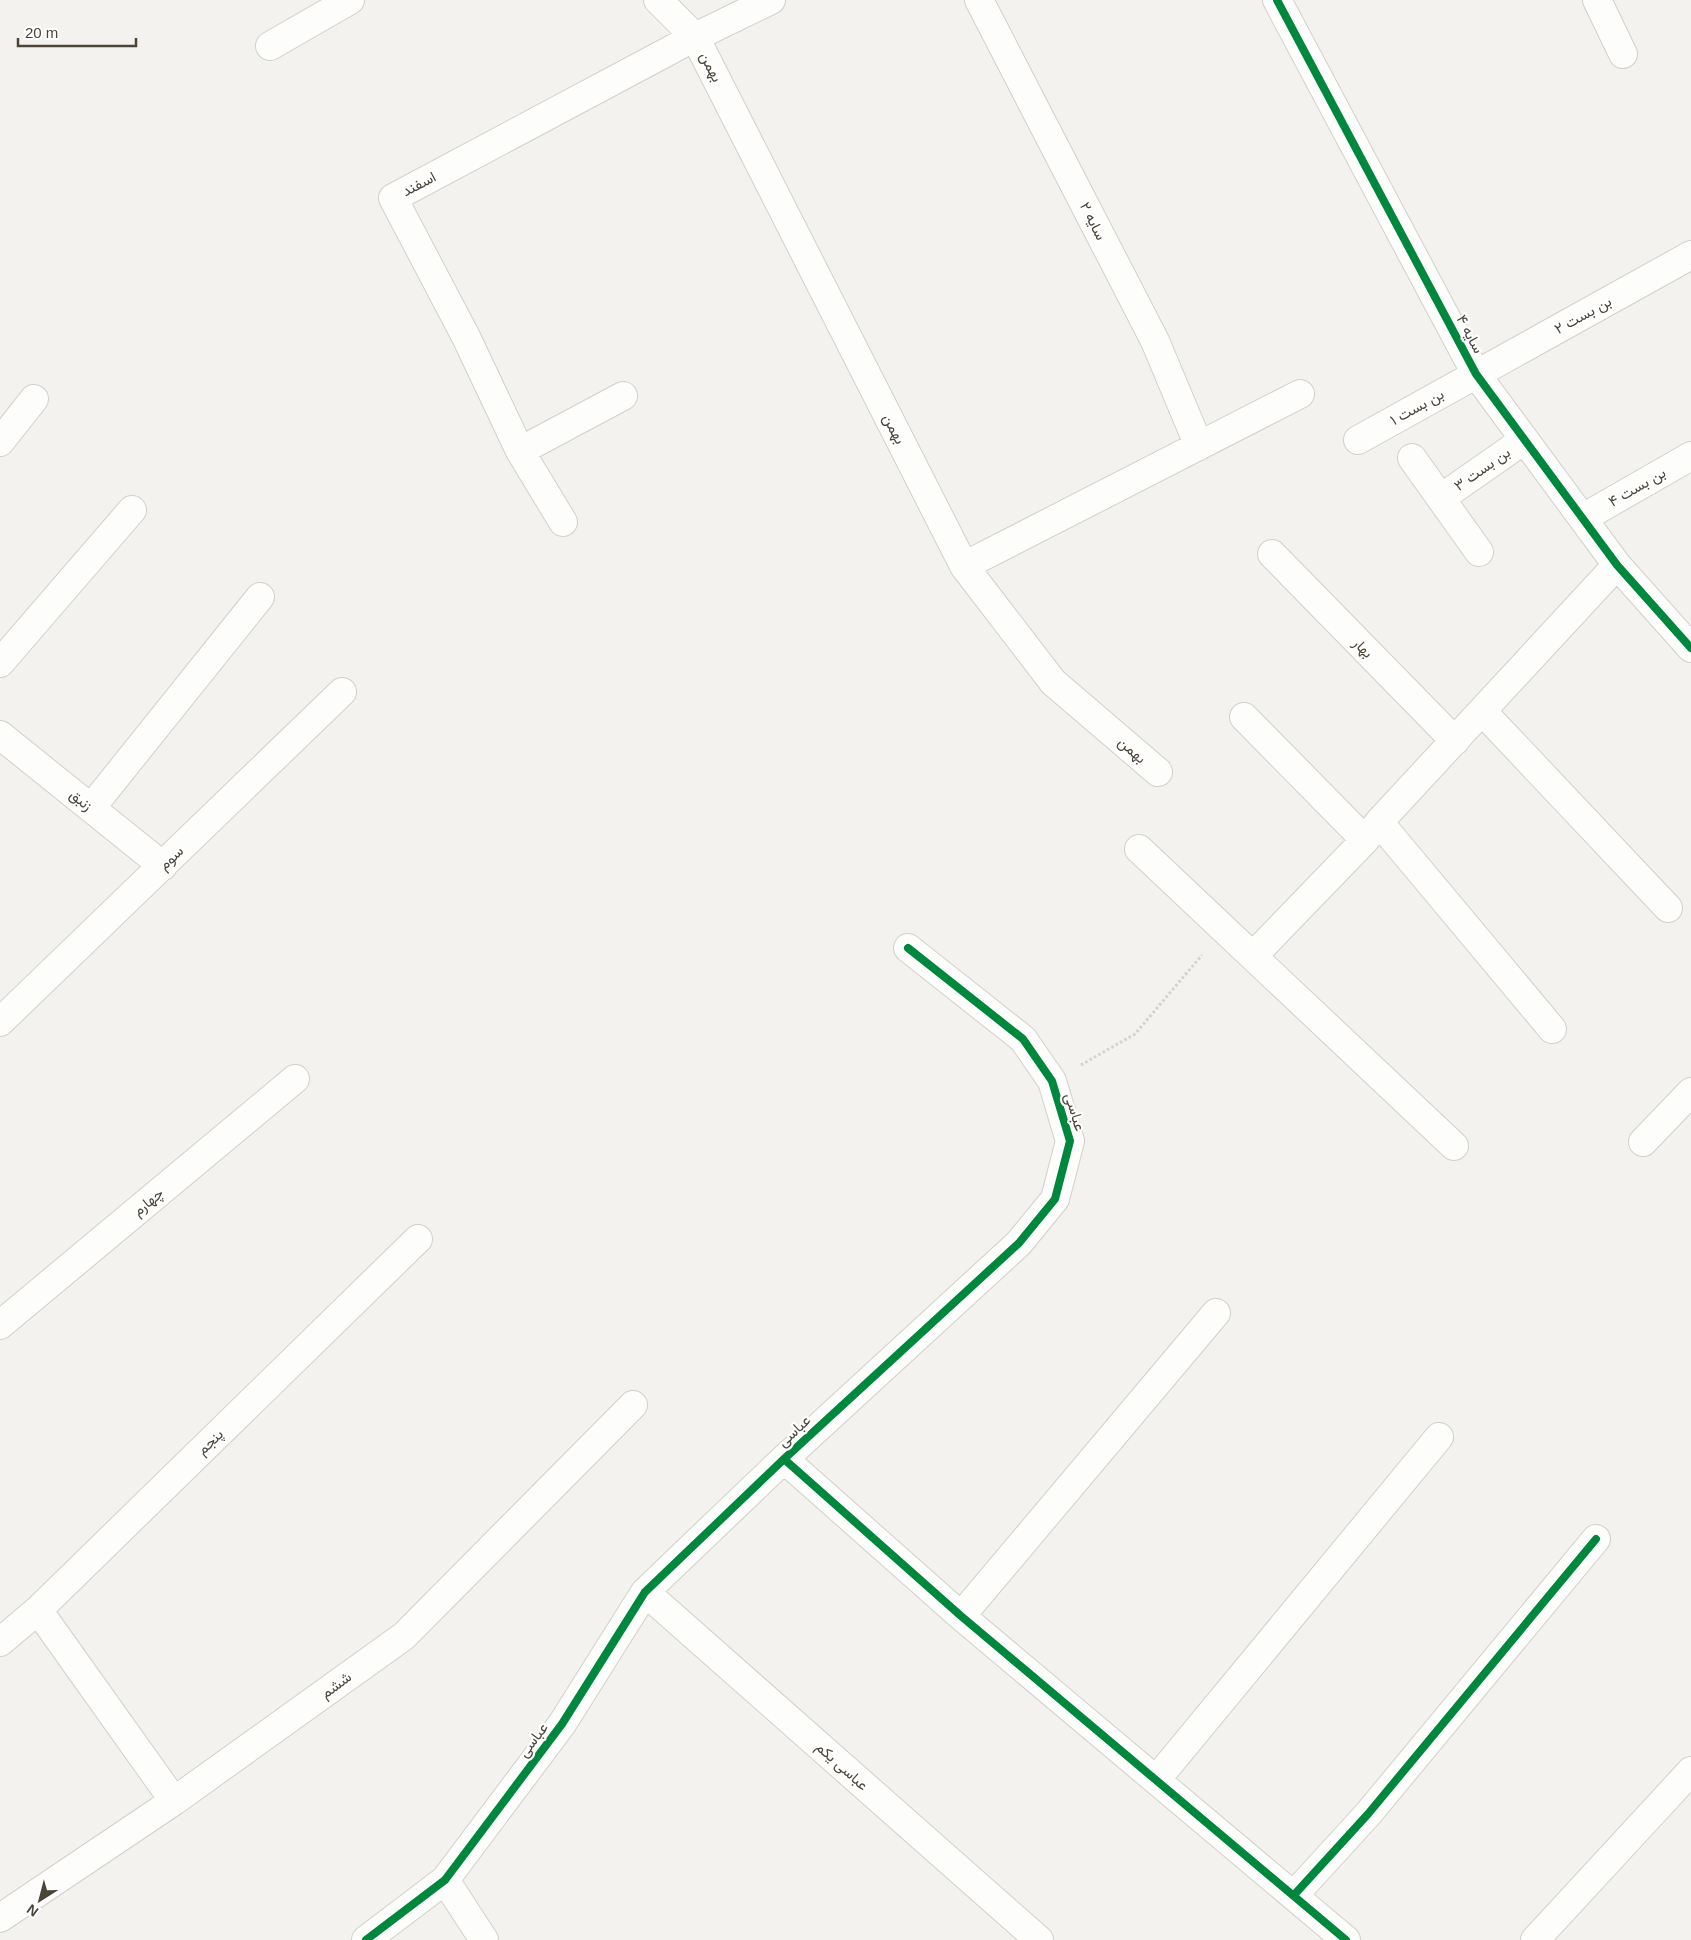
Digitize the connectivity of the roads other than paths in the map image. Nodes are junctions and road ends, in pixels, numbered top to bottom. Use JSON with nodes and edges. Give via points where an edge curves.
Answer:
{"nodes":[{"id":1,"x":350,"y":0,"type":"edge"},
{"id":2,"x":658,"y":0,"type":"edge"},
{"id":3,"x":771,"y":0,"type":"edge"},
{"id":4,"x":979,"y":0,"type":"edge"},
{"id":5,"x":1277,"y":0,"type":"edge"},
{"id":6,"x":1597,"y":0,"type":"edge"},
{"id":7,"x":695,"y":37,"type":"junction"},
{"id":8,"x":270,"y":46,"type":"dead end"},
{"id":9,"x":1623,"y":54,"type":"dead end"},
{"id":10,"x":1691,"y":255,"type":"edge"},
{"id":11,"x":1476,"y":374,"type":"junction"},
{"id":12,"x":1300,"y":394,"type":"dead end"},
{"id":13,"x":623,"y":396,"type":"dead end"},
{"id":14,"x":34,"y":399,"type":"dead end"},
{"id":15,"x":1358,"y":440,"type":"dead end"},
{"id":16,"x":1524,"y":440,"type":"junction"},
{"id":17,"x":0,"y":442,"type":"edge"},
{"id":18,"x":1200,"y":446,"type":"junction"},
{"id":19,"x":520,"y":451,"type":"junction"},
{"id":20,"x":1691,"y":456,"type":"edge"},
{"id":21,"x":1412,"y":458,"type":"dead end"},
{"id":22,"x":1440,"y":498,"type":"junction"},
{"id":23,"x":132,"y":510,"type":"dead end"},
{"id":24,"x":1583,"y":518,"type":"junction"},
{"id":25,"x":563,"y":522,"type":"dead end"},
{"id":26,"x":1479,"y":552,"type":"dead end"},
{"id":27,"x":1272,"y":554,"type":"dead end"},
{"id":28,"x":1617,"y":564,"type":"junction"},
{"id":29,"x":964,"y":566,"type":"junction"},
{"id":30,"x":260,"y":596,"type":"dead end"},
{"id":31,"x":1691,"y":648,"type":"edge"},
{"id":32,"x":0,"y":663,"type":"edge"},
{"id":33,"x":342,"y":692,"type":"dead end"},
{"id":34,"x":1482,"y":711,"type":"junction"},
{"id":35,"x":1244,"y":717,"type":"dead end"},
{"id":36,"x":0,"y":735,"type":"edge"},
{"id":37,"x":1455,"y":741,"type":"junction"},
{"id":38,"x":1158,"y":772,"type":"dead end"},
{"id":39,"x":91,"y":808,"type":"junction"},
{"id":40,"x":1372,"y":831,"type":"junction"},
{"id":41,"x":1139,"y":849,"type":"dead end"},
{"id":42,"x":163,"y":866,"type":"junction"},
{"id":43,"x":1668,"y":908,"type":"dead end"},
{"id":44,"x":908,"y":948,"type":"dead end"},
{"id":45,"x":1254,"y":955,"type":"junction"},
{"id":46,"x":0,"y":1022,"type":"edge"},
{"id":47,"x":1552,"y":1029,"type":"dead end"},
{"id":48,"x":295,"y":1079,"type":"dead end"},
{"id":49,"x":1691,"y":1092,"type":"edge"},
{"id":50,"x":1643,"y":1142,"type":"dead end"},
{"id":51,"x":1454,"y":1146,"type":"dead end"},
{"id":52,"x":418,"y":1239,"type":"dead end"},
{"id":53,"x":1216,"y":1313,"type":"dead end"},
{"id":54,"x":0,"y":1325,"type":"edge"},
{"id":55,"x":633,"y":1404,"type":"dead end"},
{"id":56,"x":1438,"y":1437,"type":"dead end"},
{"id":57,"x":784,"y":1459,"type":"junction"},
{"id":58,"x":1596,"y":1539,"type":"dead end"},
{"id":59,"x":646,"y":1592,"type":"junction"},
{"id":60,"x":38,"y":1610,"type":"junction"},
{"id":61,"x":961,"y":1616,"type":"junction"},
{"id":62,"x":0,"y":1642,"type":"edge"},
{"id":63,"x":1691,"y":1771,"type":"edge"},
{"id":64,"x":1156,"y":1780,"type":"junction"},
{"id":65,"x":174,"y":1802,"type":"junction"},
{"id":66,"x":445,"y":1880,"type":"junction"},
{"id":67,"x":1294,"y":1894,"type":"junction"},
{"id":68,"x":0,"y":1918,"type":"edge"},
{"id":69,"x":366,"y":1940,"type":"edge"},
{"id":70,"x":484,"y":1940,"type":"edge"},
{"id":71,"x":1039,"y":1940,"type":"edge"},
{"id":72,"x":1346,"y":1940,"type":"edge"},
{"id":73,"x":1535,"y":1940,"type":"edge"}],
"edges":[{"from":1,"to":8,"type":"street"},
{"from":2,"to":7,"type":"street","name":"بهمن"},
{"from":3,"to":7,"type":"street"},
{"from":4,"to":18,"type":"street","name":"سایه ۲","via":[[1155,341]]},
{"from":5,"to":11,"type":"street","name":"سایه ۴"},
{"from":6,"to":9,"type":"street"},
{"from":7,"to":19,"type":"street","name":"اسفند","via":[[393,198],[466,337]]},
{"from":7,"to":29,"type":"street","name":"بهمن"},
{"from":10,"to":11,"type":"street","name":"بن بست ۲"},
{"from":11,"to":15,"type":"street","name":"بن بست ۱"},
{"from":11,"to":16,"type":"street","name":"سایه ۴"},
{"from":12,"to":18,"type":"street"},
{"from":13,"to":19,"type":"street"},
{"from":14,"to":17,"type":"street"},
{"from":16,"to":22,"type":"street","name":"بن بست ۳"},
{"from":16,"to":24,"type":"street","name":"سایه ۴"},
{"from":18,"to":29,"type":"street"},
{"from":19,"to":25,"type":"street","name":"اسفند"},
{"from":20,"to":24,"type":"street","name":"بن بست ۴"},
{"from":21,"to":22,"type":"street"},
{"from":22,"to":26,"type":"street"},
{"from":23,"to":32,"type":"street"},
{"from":24,"to":28,"type":"street","name":"سایه ۴"},
{"from":27,"to":37,"type":"street","name":"بهار"},
{"from":28,"to":31,"type":"street","name":"سایه ۴"},
{"from":28,"to":34,"type":"street"},
{"from":29,"to":38,"type":"street","name":"بهمن","via":[[1053,682]]},
{"from":30,"to":39,"type":"street"},
{"from":33,"to":42,"type":"street","name":"سوم"},
{"from":34,"to":37,"type":"street"},
{"from":34,"to":43,"type":"street"},
{"from":35,"to":40,"type":"street"},
{"from":36,"to":39,"type":"street","name":"زنبق"},
{"from":37,"to":40,"type":"street"},
{"from":39,"to":42,"type":"street","name":"زنبق"},
{"from":40,"to":45,"type":"street"},
{"from":40,"to":47,"type":"street"},
{"from":41,"to":45,"type":"street"},
{"from":42,"to":46,"type":"street","name":"سوم"},
{"from":44,"to":57,"type":"street","name":"عباسی","via":[[1023,1039],[1052,1081],[1070,1141],[1054,1199],[1019,1243]]},
{"from":45,"to":51,"type":"street"},
{"from":48,"to":54,"type":"street","name":"چهارم"},
{"from":49,"to":50,"type":"street"},
{"from":52,"to":60,"type":"street","name":"پنجم"},
{"from":53,"to":61,"type":"street"},
{"from":55,"to":65,"type":"street","name":"ششم","via":[[404,1636]]},
{"from":56,"to":64,"type":"street"},
{"from":57,"to":59,"type":"street","name":"عباسی"},
{"from":57,"to":61,"type":"street"},
{"from":58,"to":67,"type":"street","via":[[1368,1814]]},
{"from":59,"to":66,"type":"street","name":"عباسی","via":[[562,1724]]},
{"from":59,"to":71,"type":"street","name":"عباسی یکم"},
{"from":60,"to":62,"type":"street","name":"پنجم"},
{"from":60,"to":65,"type":"street"},
{"from":61,"to":64,"type":"street"},
{"from":63,"to":73,"type":"street"},
{"from":64,"to":67,"type":"street"},
{"from":65,"to":68,"type":"street","name":"ششم"},
{"from":66,"to":69,"type":"street","name":"عباسی"},
{"from":66,"to":70,"type":"street"},
{"from":67,"to":72,"type":"street"}]}
